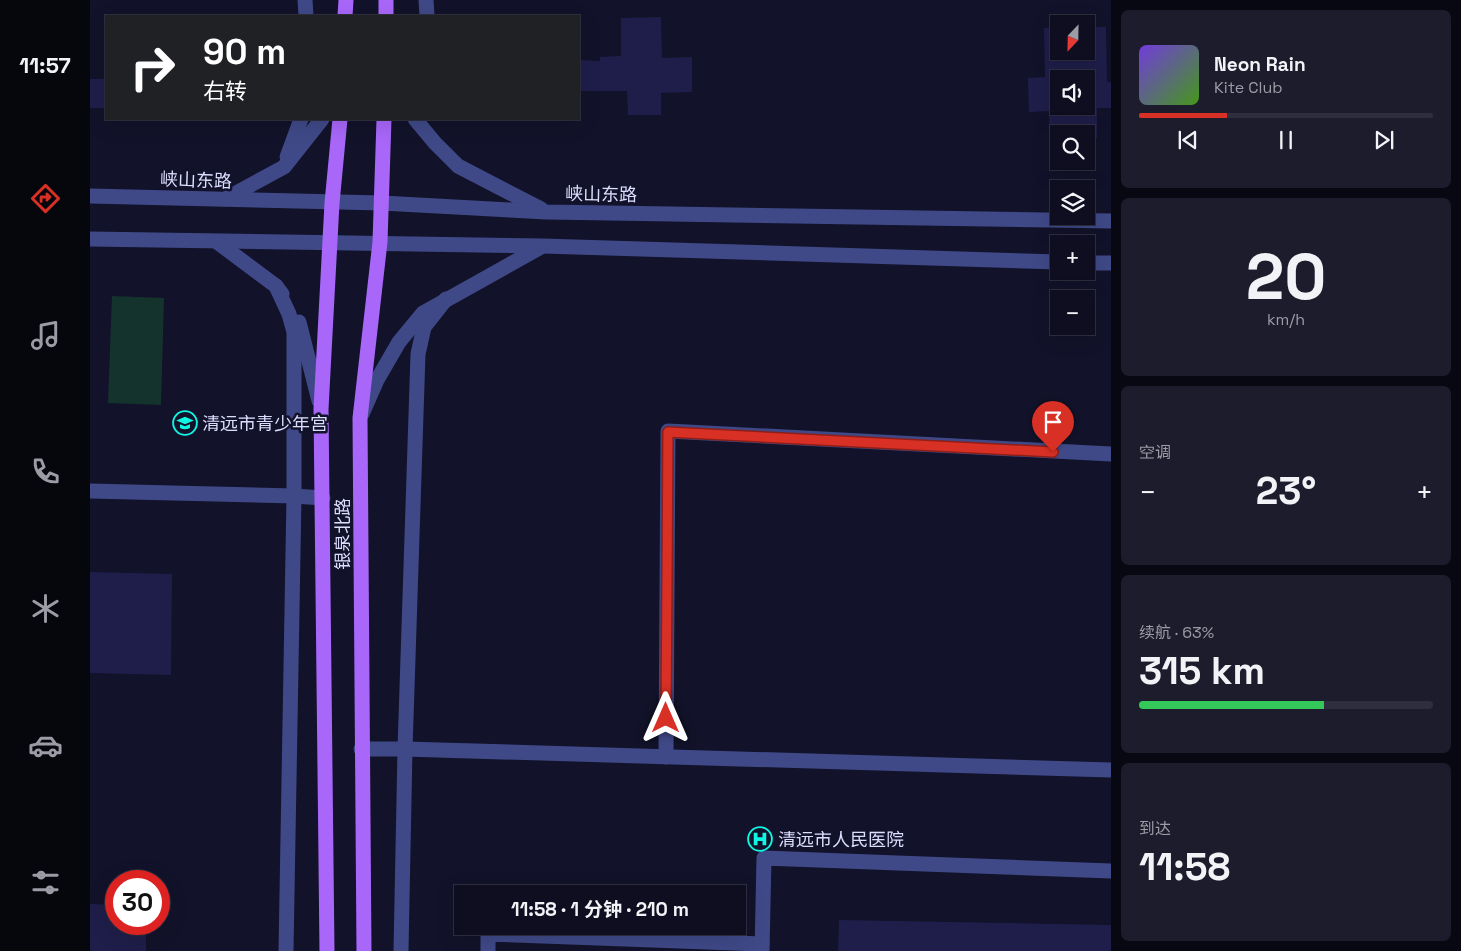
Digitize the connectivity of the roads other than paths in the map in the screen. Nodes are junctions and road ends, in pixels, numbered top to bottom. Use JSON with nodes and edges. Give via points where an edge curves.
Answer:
{"nodes":[{"id":1,"x":306,"y":0,"type":"edge"},
{"id":2,"x":346,"y":0,"type":"edge"},
{"id":3,"x":386,"y":0,"type":"edge"},
{"id":4,"x":426,"y":0,"type":"edge"},
{"id":5,"x":306,"y":15,"type":"edge"},
{"id":6,"x":345,"y":15,"type":"edge"},
{"id":7,"x":386,"y":15,"type":"edge"},
{"id":8,"x":427,"y":15,"type":"edge"},
{"id":9,"x":301,"y":120,"type":"edge"},
{"id":10,"x":321,"y":120,"type":"edge"},
{"id":11,"x":340,"y":120,"type":"edge"},
{"id":12,"x":384,"y":120,"type":"edge"},
{"id":13,"x":416,"y":120,"type":"edge"},
{"id":14,"x":428,"y":120,"type":"edge"},
{"id":15,"x":435,"y":143,"type":"junction"},
{"id":16,"x":284,"y":166,"type":"junction"},
{"id":17,"x":90,"y":196,"type":"edge"},
{"id":18,"x":224,"y":199,"type":"junction"},
{"id":19,"x":332,"y":203,"type":"junction"},
{"id":20,"x":382,"y":203,"type":"junction"},
{"id":21,"x":547,"y":212,"type":"junction"},
{"id":22,"x":1111,"y":221,"type":"edge"},
{"id":23,"x":90,"y":239,"type":"edge"},
{"id":24,"x":217,"y":242,"type":"junction"},
{"id":25,"x":380,"y":242,"type":"junction"},
{"id":26,"x":331,"y":243,"type":"junction"},
{"id":27,"x":543,"y":246,"type":"junction"},
{"id":28,"x":1050,"y":262,"type":"edge"},
{"id":29,"x":1095,"y":263,"type":"edge"},
{"id":30,"x":1111,"y":263,"type":"edge"},
{"id":31,"x":276,"y":286,"type":"junction"},
{"id":32,"x":446,"y":299,"type":"junction"},
{"id":33,"x":321,"y":409,"type":"junction"},
{"id":34,"x":360,"y":418,"type":"junction"},
{"id":35,"x":1111,"y":454,"type":"edge"},
{"id":36,"x":90,"y":492,"type":"edge"},
{"id":37,"x":294,"y":496,"type":"junction"},
{"id":38,"x":323,"y":498,"type":"junction"},
{"id":39,"x":405,"y":749,"type":"junction"},
{"id":40,"x":361,"y":750,"type":"junction"},
{"id":41,"x":666,"y":757,"type":"junction"},
{"id":42,"x":1111,"y":770,"type":"edge"},
{"id":43,"x":1111,"y":871,"type":"edge"},
{"id":44,"x":762,"y":948,"type":"edge"},
{"id":45,"x":286,"y":951,"type":"edge"},
{"id":46,"x":327,"y":951,"type":"edge"},
{"id":47,"x":364,"y":951,"type":"edge"},
{"id":48,"x":401,"y":951,"type":"edge"},
{"id":49,"x":488,"y":951,"type":"edge"}],
"edges":[{"from":1,"to":5,"type":"street"},
{"from":2,"to":6,"type":"main road"},
{"from":3,"to":7,"type":"main road"},
{"from":4,"to":8,"type":"street"},
{"from":9,"to":16,"type":"street"},
{"from":10,"to":16,"type":"street"},
{"from":11,"to":19,"type":"main road","name":"银泉北路"},
{"from":12,"to":20,"type":"main road","name":"银泉北路"},
{"from":13,"to":15,"type":"street"},
{"from":14,"to":15,"type":"street"},
{"from":15,"to":21,"type":"street","via":[[458,166]]},
{"from":16,"to":18,"type":"street"},
{"from":17,"to":18,"type":"street","name":"峡山东路"},
{"from":18,"to":19,"type":"street","name":"峡山东路"},
{"from":19,"to":20,"type":"street","name":"峡山东路"},
{"from":19,"to":26,"type":"main road","name":"银泉北路"},
{"from":20,"to":21,"type":"street","name":"峡山东路"},
{"from":20,"to":25,"type":"main road","name":"银泉北路"},
{"from":21,"to":22,"type":"street","name":"峡山东路"},
{"from":23,"to":24,"type":"street"},
{"from":24,"to":26,"type":"street"},
{"from":24,"to":31,"type":"street"},
{"from":25,"to":26,"type":"street"},
{"from":25,"to":27,"type":"street"},
{"from":25,"to":34,"type":"main road","name":"银泉北路"},
{"from":26,"to":33,"type":"main road","name":"银泉北路"},
{"from":27,"to":28,"type":"street"},
{"from":27,"to":32,"type":"street"},
{"from":29,"to":30,"type":"street"},
{"from":31,"to":33,"type":"street","via":[[298,318]]},
{"from":31,"to":37,"type":"street","via":[[294,332]]},
{"from":32,"to":34,"type":"street","via":[[423,313],[399,342]]},
{"from":32,"to":39,"type":"street","via":[[424,327],[418,354]]},
{"from":33,"to":38,"type":"main road","name":"银泉北路"},
{"from":34,"to":40,"type":"main road","name":"银泉北路"},
{"from":35,"to":41,"type":"street","via":[[668,432]]},
{"from":36,"to":37,"type":"street"},
{"from":37,"to":38,"type":"street"},
{"from":37,"to":45,"type":"street"},
{"from":38,"to":46,"type":"main road","name":"银泉北路"},
{"from":39,"to":40,"type":"street"},
{"from":39,"to":41,"type":"street"},
{"from":39,"to":48,"type":"street"},
{"from":40,"to":47,"type":"main road","name":"银泉北路"},
{"from":41,"to":42,"type":"street"},
{"from":43,"to":44,"type":"street","via":[[764,858]]},
{"from":44,"to":49,"type":"street","via":[[488,934]]}]}
